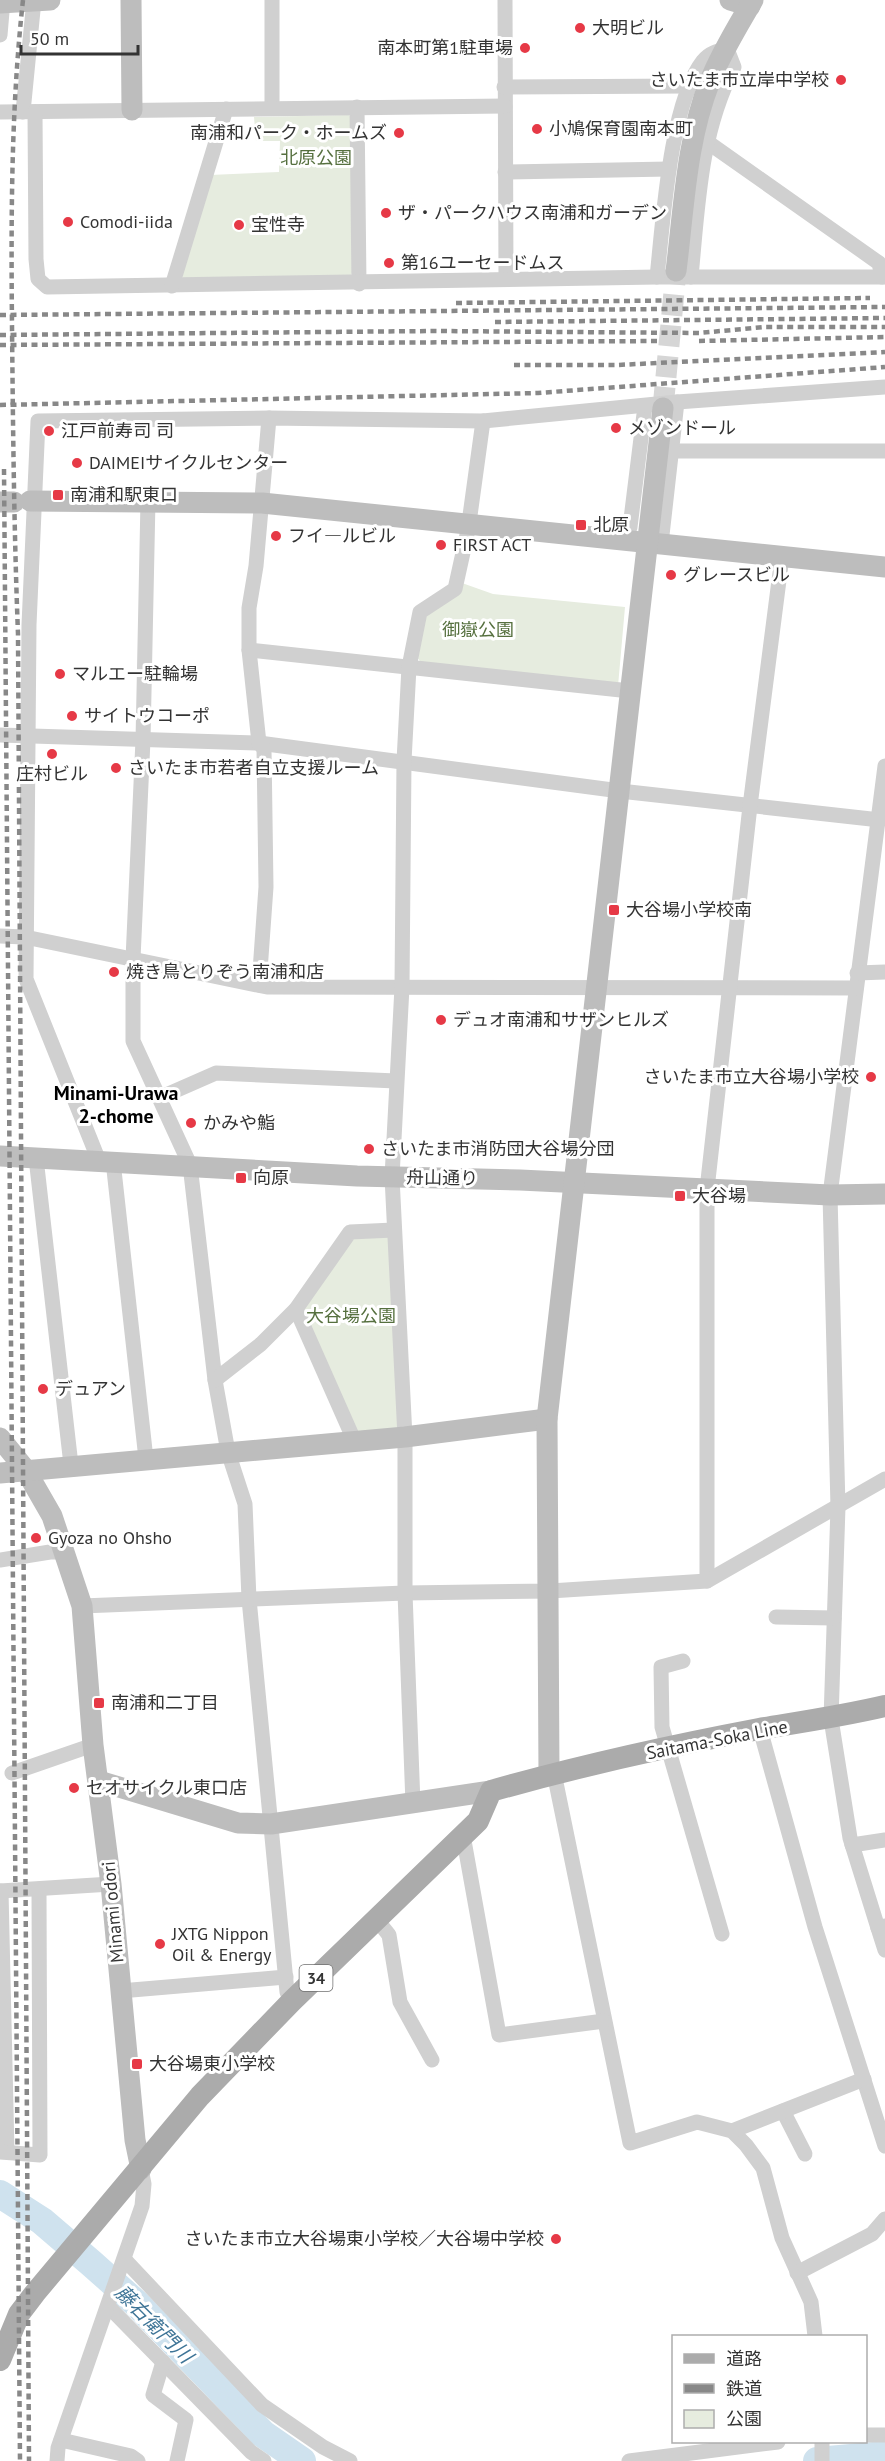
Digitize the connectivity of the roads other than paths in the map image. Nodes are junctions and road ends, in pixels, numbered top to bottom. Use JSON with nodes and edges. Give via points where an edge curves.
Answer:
{"nodes":[{"id":1,"x":34,"y":0,"type":"edge"},
{"id":2,"x":50,"y":0,"type":"edge"},
{"id":3,"x":131,"y":0,"type":"edge"},
{"id":4,"x":272,"y":0,"type":"edge"},
{"id":5,"x":504,"y":0,"type":"edge"},
{"id":6,"x":2,"y":2,"type":"edge"},
{"id":7,"x":744,"y":2,"type":"edge"},
{"id":8,"x":0,"y":35,"type":"edge"},
{"id":9,"x":727,"y":49,"type":"junction"},
{"id":10,"x":688,"y":86,"type":"junction"},
{"id":11,"x":504,"y":87,"type":"junction"},
{"id":12,"x":505,"y":106,"type":"junction"},
{"id":13,"x":357,"y":107,"type":"junction"},
{"id":14,"x":272,"y":108,"type":"junction"},
{"id":15,"x":226,"y":109,"type":"junction"},
{"id":16,"x":132,"y":110,"type":"junction"},
{"id":17,"x":0,"y":112,"type":"edge"},
{"id":18,"x":29,"y":112,"type":"junction"},
{"id":19,"x":706,"y":141,"type":"junction"},
{"id":20,"x":669,"y":169,"type":"junction"},
{"id":21,"x":505,"y":172,"type":"junction"},
{"id":22,"x":675,"y":276,"type":"junction"},
{"id":23,"x":884,"y":277,"type":"edge"},
{"id":24,"x":506,"y":279,"type":"junction"},
{"id":25,"x":359,"y":284,"type":"junction"},
{"id":26,"x":172,"y":286,"type":"junction"},
{"id":27,"x":885,"y":387,"type":"edge"},
{"id":28,"x":663,"y":405,"type":"junction"},
{"id":29,"x":269,"y":418,"type":"junction"},
{"id":30,"x":483,"y":421,"type":"junction"},
{"id":31,"x":671,"y":451,"type":"junction"},
{"id":32,"x":885,"y":451,"type":"edge"},
{"id":33,"x":148,"y":500,"type":"junction"},
{"id":34,"x":20,"y":502,"type":"edge"},
{"id":35,"x":262,"y":503,"type":"junction"},
{"id":36,"x":469,"y":523,"type":"junction"},
{"id":37,"x":626,"y":540,"type":"junction"},
{"id":38,"x":654,"y":543,"type":"junction"},
{"id":39,"x":782,"y":557,"type":"junction"},
{"id":40,"x":885,"y":567,"type":"edge"},
{"id":41,"x":249,"y":650,"type":"junction"},
{"id":42,"x":409,"y":667,"type":"junction"},
{"id":43,"x":630,"y":691,"type":"junction"},
{"id":44,"x":0,"y":735,"type":"edge"},
{"id":45,"x":28,"y":736,"type":"junction"},
{"id":46,"x":143,"y":740,"type":"junction"},
{"id":47,"x":260,"y":743,"type":"junction"},
{"id":48,"x":404,"y":761,"type":"junction"},
{"id":49,"x":885,"y":766,"type":"edge"},
{"id":50,"x":620,"y":791,"type":"junction"},
{"id":51,"x":750,"y":806,"type":"junction"},
{"id":52,"x":882,"y":819,"type":"edge"},
{"id":53,"x":0,"y":936,"type":"edge"},
{"id":54,"x":25,"y":937,"type":"junction"},
{"id":55,"x":133,"y":959,"type":"junction"},
{"id":56,"x":885,"y":972,"type":"edge"},
{"id":57,"x":857,"y":980,"type":"junction"},
{"id":58,"x":259,"y":985,"type":"junction"},
{"id":59,"x":731,"y":986,"type":"junction"},
{"id":60,"x":402,"y":987,"type":"junction"},
{"id":61,"x":597,"y":988,"type":"junction"},
{"id":62,"x":396,"y":1081,"type":"junction"},
{"id":63,"x":159,"y":1098,"type":"junction"},
{"id":64,"x":0,"y":1156,"type":"edge"},
{"id":65,"x":36,"y":1158,"type":"junction"},
{"id":66,"x":106,"y":1161,"type":"junction"},
{"id":67,"x":190,"y":1165,"type":"junction"},
{"id":68,"x":392,"y":1177,"type":"junction"},
{"id":69,"x":576,"y":1184,"type":"junction"},
{"id":70,"x":707,"y":1189,"type":"junction"},
{"id":71,"x":885,"y":1194,"type":"edge"},
{"id":72,"x":830,"y":1195,"type":"junction"},
{"id":73,"x":394,"y":1230,"type":"junction"},
{"id":74,"x":296,"y":1309,"type":"junction"},
{"id":75,"x":215,"y":1380,"type":"junction"},
{"id":76,"x":547,"y":1419,"type":"junction"},
{"id":77,"x":0,"y":1437,"type":"edge"},
{"id":78,"x":405,"y":1437,"type":"junction"},
{"id":79,"x":354,"y":1440,"type":"junction"},
{"id":80,"x":228,"y":1452,"type":"junction"},
{"id":81,"x":146,"y":1459,"type":"junction"},
{"id":82,"x":71,"y":1465,"type":"junction"},
{"id":83,"x":25,"y":1469,"type":"junction"},
{"id":84,"x":0,"y":1473,"type":"edge"},
{"id":85,"x":885,"y":1479,"type":"edge"},
{"id":86,"x":838,"y":1507,"type":"junction"},
{"id":87,"x":65,"y":1552,"type":"junction"},
{"id":88,"x":0,"y":1560,"type":"edge"},
{"id":89,"x":707,"y":1581,"type":"junction"},
{"id":90,"x":550,"y":1591,"type":"junction"},
{"id":91,"x":405,"y":1593,"type":"junction"},
{"id":92,"x":249,"y":1599,"type":"junction"},
{"id":93,"x":82,"y":1606,"type":"junction"},
{"id":94,"x":776,"y":1617,"type":"dead end"},
{"id":95,"x":834,"y":1618,"type":"junction"},
{"id":96,"x":683,"y":1661,"type":"dead end"},
{"id":97,"x":885,"y":1706,"type":"edge"},
{"id":98,"x":831,"y":1719,"type":"junction"},
{"id":99,"x":760,"y":1729,"type":"junction"},
{"id":100,"x":93,"y":1745,"type":"junction"},
{"id":101,"x":670,"y":1749,"type":"junction"},
{"id":102,"x":4,"y":1774,"type":"edge"},
{"id":103,"x":552,"y":1774,"type":"junction"},
{"id":104,"x":99,"y":1781,"type":"junction"},
{"id":105,"x":491,"y":1791,"type":"junction"},
{"id":106,"x":413,"y":1804,"type":"junction"},
{"id":107,"x":271,"y":1824,"type":"junction"},
{"id":108,"x":463,"y":1835,"type":"junction"},
{"id":109,"x":885,"y":1840,"type":"edge"},
{"id":110,"x":852,"y":1845,"type":"junction"},
{"id":111,"x":111,"y":1884,"type":"junction"},
{"id":112,"x":1,"y":1891,"type":"edge"},
{"id":113,"x":39,"y":1891,"type":"junction"},
{"id":114,"x":377,"y":1920,"type":"junction"},
{"id":115,"x":882,"y":1927,"type":"edge"},
{"id":116,"x":722,"y":1934,"type":"dead end"},
{"id":117,"x":885,"y":1950,"type":"edge"},
{"id":118,"x":286,"y":1977,"type":"junction"},
{"id":119,"x":120,"y":1991,"type":"junction"},
{"id":120,"x":292,"y":2001,"type":"junction"},
{"id":121,"x":604,"y":2021,"type":"junction"},
{"id":122,"x":432,"y":2060,"type":"dead end"},
{"id":123,"x":864,"y":2079,"type":"junction"},
{"id":124,"x":783,"y":2111,"type":"junction"},
{"id":125,"x":732,"y":2131,"type":"junction"},
{"id":126,"x":885,"y":2146,"type":"edge"},
{"id":127,"x":4,"y":2152,"type":"edge"},
{"id":128,"x":805,"y":2154,"type":"dead end"},
{"id":129,"x":141,"y":2169,"type":"junction"},
{"id":130,"x":885,"y":2219,"type":"edge"},
{"id":131,"x":124,"y":2265,"type":"junction"},
{"id":132,"x":797,"y":2273,"type":"junction"},
{"id":133,"x":110,"y":2304,"type":"junction"},
{"id":134,"x":815,"y":2335,"type":"edge"},
{"id":135,"x":0,"y":2360,"type":"edge"},
{"id":136,"x":163,"y":2362,"type":"junction"},
{"id":137,"x":867,"y":2435,"type":"edge"},
{"id":138,"x":885,"y":2435,"type":"edge"},
{"id":139,"x":61,"y":2439,"type":"junction"},
{"id":140,"x":770,"y":2443,"type":"edge"},
{"id":141,"x":822,"y":2443,"type":"edge"},
{"id":142,"x":57,"y":2461,"type":"edge"},
{"id":143,"x":138,"y":2461,"type":"edge"},
{"id":144,"x":177,"y":2461,"type":"edge"},
{"id":145,"x":264,"y":2461,"type":"edge"},
{"id":146,"x":350,"y":2461,"type":"edge"},
{"id":147,"x":629,"y":2461,"type":"edge"},
{"id":148,"x":822,"y":2461,"type":"edge"}],
"edges":[{"from":1,"to":2,"type":"street"},
{"from":1,"to":6,"type":"street"},
{"from":1,"to":18,"type":"street"},
{"from":3,"to":16,"type":"street"},
{"from":4,"to":14,"type":"street"},
{"from":5,"to":11,"type":"street"},
{"from":6,"to":8,"type":"street"},
{"from":7,"to":9,"type":"street"},
{"from":9,"to":10,"type":"street","via":[[711,53]]},
{"from":9,"to":19,"type":"street","via":[[734,67],[721,91]]},
{"from":9,"to":22,"type":"street","via":[[710,80],[699,114]]},
{"from":10,"to":11,"type":"street"},
{"from":10,"to":20,"type":"street"},
{"from":11,"to":12,"type":"street"},
{"from":12,"to":13,"type":"street"},
{"from":12,"to":21,"type":"street"},
{"from":13,"to":14,"type":"street"},
{"from":13,"to":25,"type":"street"},
{"from":14,"to":15,"type":"street"},
{"from":15,"to":16,"type":"street"},
{"from":15,"to":26,"type":"street"},
{"from":16,"to":18,"type":"street"},
{"from":17,"to":18,"type":"street"},
{"from":18,"to":26,"type":"street","via":[[38,279],[47,288]]},
{"from":19,"to":22,"type":"street"},
{"from":19,"to":23,"type":"street","via":[[879,263]]},
{"from":20,"to":21,"type":"street"},
{"from":20,"to":22,"type":"street"},
{"from":21,"to":24,"type":"street"},
{"from":22,"to":23,"type":"street"},
{"from":22,"to":24,"type":"street"},
{"from":24,"to":25,"type":"street"},
{"from":25,"to":26,"type":"street"},
{"from":27,"to":28,"type":"street"},
{"from":28,"to":30,"type":"street"},
{"from":28,"to":31,"type":"street"},
{"from":28,"to":37,"type":"street"},
{"from":28,"to":38,"type":"street"},
{"from":29,"to":30,"type":"street"},
{"from":29,"to":34,"type":"street","via":[[38,421]]},
{"from":29,"to":35,"type":"street"},
{"from":30,"to":36,"type":"street"},
{"from":31,"to":32,"type":"street"},
{"from":31,"to":38,"type":"street"},
{"from":33,"to":34,"type":"street"},
{"from":33,"to":35,"type":"street"},
{"from":33,"to":46,"type":"street"},
{"from":34,"to":45,"type":"street","via":[[29,626]]},
{"from":35,"to":36,"type":"street"},
{"from":35,"to":41,"type":"street","via":[[249,608]]},
{"from":36,"to":37,"type":"street"},
{"from":36,"to":42,"type":"street","via":[[455,589],[420,612]]},
{"from":37,"to":38,"type":"street"},
{"from":38,"to":39,"type":"street"},
{"from":38,"to":43,"type":"street"},
{"from":39,"to":40,"type":"street"},
{"from":39,"to":51,"type":"street"},
{"from":41,"to":42,"type":"street"},
{"from":41,"to":47,"type":"street"},
{"from":42,"to":43,"type":"street"},
{"from":42,"to":48,"type":"street"},
{"from":43,"to":50,"type":"street"},
{"from":44,"to":45,"type":"street"},
{"from":45,"to":46,"type":"street"},
{"from":45,"to":54,"type":"street"},
{"from":46,"to":47,"type":"street"},
{"from":46,"to":55,"type":"street"},
{"from":47,"to":48,"type":"street"},
{"from":47,"to":58,"type":"street","via":[[264,749],[266,887]]},
{"from":48,"to":50,"type":"street"},
{"from":48,"to":60,"type":"street"},
{"from":49,"to":52,"type":"street"},
{"from":50,"to":51,"type":"street"},
{"from":50,"to":61,"type":"street"},
{"from":51,"to":52,"type":"street"},
{"from":51,"to":59,"type":"street"},
{"from":52,"to":57,"type":"street"},
{"from":53,"to":54,"type":"street"},
{"from":54,"to":55,"type":"street"},
{"from":54,"to":66,"type":"street","via":[[26,979]]},
{"from":55,"to":58,"type":"street"},
{"from":55,"to":63,"type":"street","via":[[133,1041]]},
{"from":56,"to":57,"type":"street"},
{"from":57,"to":59,"type":"street"},
{"from":57,"to":72,"type":"street"},
{"from":58,"to":60,"type":"street"},
{"from":59,"to":61,"type":"street"},
{"from":59,"to":70,"type":"street"},
{"from":60,"to":61,"type":"street"},
{"from":60,"to":62,"type":"street"},
{"from":61,"to":69,"type":"street"},
{"from":62,"to":63,"type":"street","via":[[216,1073]]},
{"from":62,"to":68,"type":"street"},
{"from":63,"to":67,"type":"street"},
{"from":64,"to":65,"type":"street","name":"舟山通り"},
{"from":65,"to":66,"type":"street","name":"舟山通り"},
{"from":65,"to":82,"type":"street"},
{"from":66,"to":67,"type":"street","name":"舟山通り"},
{"from":66,"to":81,"type":"street"},
{"from":67,"to":68,"type":"street","name":"舟山通り"},
{"from":67,"to":75,"type":"street"},
{"from":68,"to":69,"type":"street","name":"舟山通り"},
{"from":68,"to":73,"type":"street"},
{"from":69,"to":70,"type":"street","name":"舟山通り"},
{"from":69,"to":76,"type":"street"},
{"from":70,"to":72,"type":"street","name":"舟山通り"},
{"from":70,"to":89,"type":"street"},
{"from":71,"to":72,"type":"street","name":"舟山通り"},
{"from":72,"to":86,"type":"street"},
{"from":73,"to":74,"type":"street","via":[[350,1232]]},
{"from":73,"to":78,"type":"street"},
{"from":74,"to":75,"type":"street","via":[[261,1344]]},
{"from":74,"to":79,"type":"street"},
{"from":75,"to":80,"type":"street"},
{"from":76,"to":78,"type":"street"},
{"from":76,"to":90,"type":"street"},
{"from":77,"to":83,"type":"street","name":"Minami odori"},
{"from":78,"to":79,"type":"street"},
{"from":78,"to":91,"type":"street"},
{"from":79,"to":80,"type":"street"},
{"from":80,"to":81,"type":"street"},
{"from":80,"to":92,"type":"street","via":[[245,1504]]},
{"from":81,"to":82,"type":"street"},
{"from":82,"to":83,"type":"street"},
{"from":83,"to":84,"type":"street"},
{"from":83,"to":87,"type":"street","name":"Minami odori","via":[[52,1516]]},
{"from":85,"to":86,"type":"street"},
{"from":86,"to":89,"type":"street"},
{"from":86,"to":95,"type":"street"},
{"from":87,"to":88,"type":"street"},
{"from":87,"to":93,"type":"street","name":"Minami odori"},
{"from":89,"to":90,"type":"street"},
{"from":90,"to":91,"type":"street"},
{"from":90,"to":103,"type":"street"},
{"from":91,"to":92,"type":"street"},
{"from":91,"to":106,"type":"street"},
{"from":92,"to":93,"type":"street"},
{"from":92,"to":107,"type":"street"},
{"from":93,"to":100,"type":"street","name":"Minami odori"},
{"from":94,"to":95,"type":"street"},
{"from":95,"to":98,"type":"street"},
{"from":96,"to":101,"type":"street","via":[[661,1667],[662,1727]]},
{"from":97,"to":98,"type":"main road","name":"Saitama-Soka Line"},
{"from":98,"to":99,"type":"main road","name":"Saitama-Soka Line"},
{"from":98,"to":110,"type":"street"},
{"from":99,"to":101,"type":"main road","name":"Saitama-Soka Line"},
{"from":99,"to":123,"type":"street","via":[[814,1927]]},
{"from":100,"to":102,"type":"street"},
{"from":100,"to":104,"type":"street","name":"Minami odori"},
{"from":101,"to":103,"type":"main road","name":"Saitama-Soka Line"},
{"from":101,"to":116,"type":"street"},
{"from":103,"to":105,"type":"main road","name":"Saitama-Soka Line"},
{"from":103,"to":121,"type":"street"},
{"from":104,"to":107,"type":"street","via":[[238,1823]]},
{"from":104,"to":111,"type":"street","name":"Minami odori"},
{"from":105,"to":106,"type":"street"},
{"from":105,"to":108,"type":"main road","number":"34","via":[[478,1821]]},
{"from":106,"to":107,"type":"street"},
{"from":107,"to":118,"type":"street"},
{"from":108,"to":114,"type":"main road","number":"34"},
{"from":108,"to":121,"type":"street","via":[[499,2035]]},
{"from":109,"to":110,"type":"street"},
{"from":110,"to":115,"type":"street"},
{"from":111,"to":113,"type":"street"},
{"from":111,"to":119,"type":"street","name":"Minami odori"},
{"from":112,"to":113,"type":"street"},
{"from":112,"to":127,"type":"street"},
{"from":113,"to":127,"type":"street","via":[[40,2155]]},
{"from":114,"to":120,"type":"main road","number":"34"},
{"from":114,"to":122,"type":"street","via":[[389,1935],[400,2002]]},
{"from":115,"to":117,"type":"street"},
{"from":118,"to":119,"type":"street"},
{"from":118,"to":120,"type":"street"},
{"from":119,"to":129,"type":"street","name":"Minami odori"},
{"from":120,"to":129,"type":"main road","number":"34","via":[[201,2096]]},
{"from":121,"to":125,"type":"street","via":[[630,2143],[697,2122]]},
{"from":123,"to":124,"type":"street"},
{"from":123,"to":126,"type":"street"},
{"from":124,"to":125,"type":"street"},
{"from":124,"to":128,"type":"street"},
{"from":125,"to":132,"type":"street","via":[[763,2168],[782,2238]]},
{"from":129,"to":131,"type":"street","via":[[142,2206]]},
{"from":129,"to":135,"type":"main road","number":"34","via":[[19,2314]]},
{"from":130,"to":132,"type":"street","via":[[873,2234]]},
{"from":131,"to":133,"type":"street"},
{"from":131,"to":146,"type":"street","via":[[262,2405]]},
{"from":132,"to":134,"type":"street","via":[[811,2302]]},
{"from":133,"to":136,"type":"street"},
{"from":133,"to":139,"type":"street"},
{"from":136,"to":144,"type":"street","via":[[153,2395],[186,2420]]},
{"from":136,"to":145,"type":"street"},
{"from":137,"to":138,"type":"street"},
{"from":139,"to":142,"type":"street"},
{"from":139,"to":143,"type":"street"},
{"from":140,"to":147,"type":"street"},
{"from":141,"to":148,"type":"street"}]}
